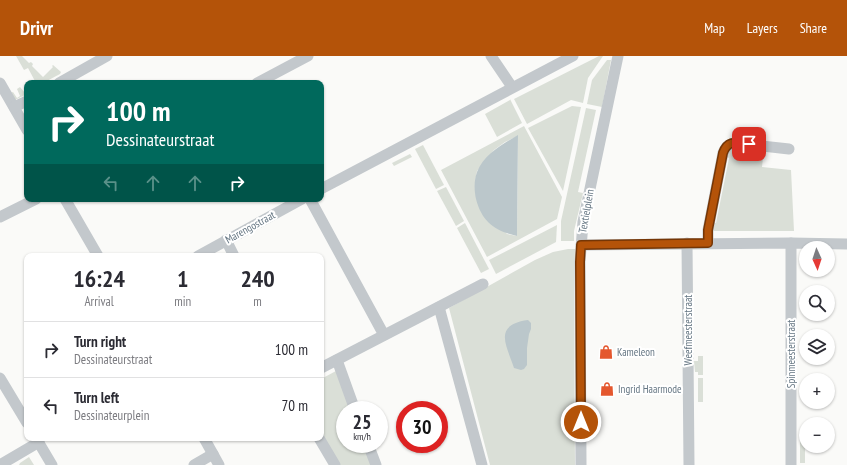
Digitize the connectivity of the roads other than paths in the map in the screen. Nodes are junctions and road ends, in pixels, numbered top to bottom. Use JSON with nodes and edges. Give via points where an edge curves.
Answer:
{"nodes":[{"id":1,"x":107,"y":56,"type":"edge"},
{"id":2,"x":308,"y":56,"type":"edge"},
{"id":3,"x":491,"y":56,"type":"edge"},
{"id":4,"x":573,"y":56,"type":"edge"},
{"id":5,"x":618,"y":56,"type":"edge"},
{"id":6,"x":289,"y":60,"type":"edge"},
{"id":7,"x":64,"y":80,"type":"edge"},
{"id":8,"x":261,"y":80,"type":"edge"},
{"id":9,"x":0,"y":83,"type":"edge"},
{"id":10,"x":512,"y":87,"type":"junction"},
{"id":11,"x":24,"y":102,"type":"edge"},
{"id":12,"x":14,"y":107,"type":"junction"},
{"id":13,"x":24,"y":125,"type":"edge"},
{"id":14,"x":789,"y":149,"type":"dead end"},
{"id":15,"x":324,"y":187,"type":"edge"},
{"id":16,"x":30,"y":202,"type":"edge"},
{"id":17,"x":67,"y":202,"type":"edge"},
{"id":18,"x":296,"y":202,"type":"edge"},
{"id":19,"x":312,"y":202,"type":"edge"},
{"id":20,"x":0,"y":217,"type":"edge"},
{"id":21,"x":226,"y":240,"type":"junction"},
{"id":22,"x":688,"y":243,"type":"junction"},
{"id":23,"x":708,"y":243,"type":"junction"},
{"id":24,"x":791,"y":243,"type":"junction"},
{"id":25,"x":847,"y":244,"type":"edge"},
{"id":26,"x":581,"y":245,"type":"junction"},
{"id":27,"x":96,"y":253,"type":"edge"},
{"id":28,"x":203,"y":253,"type":"edge"},
{"id":29,"x":232,"y":253,"type":"edge"},
{"id":30,"x":483,"y":284,"type":"dead end"},
{"id":31,"x":439,"y":307,"type":"junction"},
{"id":32,"x":384,"y":335,"type":"junction"},
{"id":33,"x":337,"y":360,"type":"junction"},
{"id":34,"x":324,"y":366,"type":"edge"},
{"id":35,"x":0,"y":378,"type":"edge"},
{"id":36,"x":352,"y":401,"type":"edge"},
{"id":37,"x":24,"y":418,"type":"edge"},
{"id":38,"x":36,"y":441,"type":"edge"},
{"id":39,"x":39,"y":441,"type":"edge"},
{"id":40,"x":206,"y":441,"type":"edge"},
{"id":41,"x":321,"y":441,"type":"edge"},
{"id":42,"x":371,"y":453,"type":"edge"},
{"id":43,"x":213,"y":454,"type":"junction"},
{"id":44,"x":0,"y":465,"type":"edge"},
{"id":45,"x":52,"y":465,"type":"edge"},
{"id":46,"x":194,"y":465,"type":"edge"},
{"id":47,"x":219,"y":465,"type":"edge"},
{"id":48,"x":335,"y":465,"type":"edge"},
{"id":49,"x":376,"y":465,"type":"edge"},
{"id":50,"x":482,"y":465,"type":"edge"},
{"id":51,"x":581,"y":465,"type":"edge"},
{"id":52,"x":688,"y":465,"type":"edge"},
{"id":53,"x":791,"y":465,"type":"edge"}],
"edges":[{"from":1,"to":7,"type":"street"},
{"from":2,"to":6,"type":"street"},
{"from":3,"to":10,"type":"street"},
{"from":4,"to":10,"type":"street"},
{"from":5,"to":26,"type":"street","name":"Textielplein","via":[[582,222]]},
{"from":6,"to":8,"type":"street"},
{"from":9,"to":12,"type":"street"},
{"from":10,"to":15,"type":"street"},
{"from":11,"to":12,"type":"street"},
{"from":12,"to":13,"type":"street"},
{"from":14,"to":23,"type":"street","via":[[736,143],[725,147],[708,230]]},
{"from":16,"to":20,"type":"street"},
{"from":17,"to":27,"type":"street"},
{"from":18,"to":21,"type":"street","name":"Marengostraat"},
{"from":19,"to":32,"type":"street"},
{"from":21,"to":28,"type":"street","name":"Marengostraat"},
{"from":21,"to":29,"type":"street"},
{"from":22,"to":23,"type":"street"},
{"from":22,"to":26,"type":"street"},
{"from":22,"to":52,"type":"street","name":"Weefmeesterstraat"},
{"from":23,"to":24,"type":"street"},
{"from":24,"to":25,"type":"street"},
{"from":24,"to":53,"type":"street","name":"Spinmeesterstraat"},
{"from":26,"to":51,"type":"street","name":"Textielplein"},
{"from":30,"to":31,"type":"street"},
{"from":31,"to":32,"type":"street"},
{"from":31,"to":50,"type":"street"},
{"from":32,"to":33,"type":"street"},
{"from":33,"to":34,"type":"street"},
{"from":33,"to":36,"type":"street"},
{"from":35,"to":37,"type":"street"},
{"from":38,"to":44,"type":"street"},
{"from":39,"to":45,"type":"street"},
{"from":40,"to":43,"type":"street"},
{"from":41,"to":48,"type":"street"},
{"from":42,"to":49,"type":"street"},
{"from":43,"to":46,"type":"street"},
{"from":43,"to":47,"type":"street"}]}
